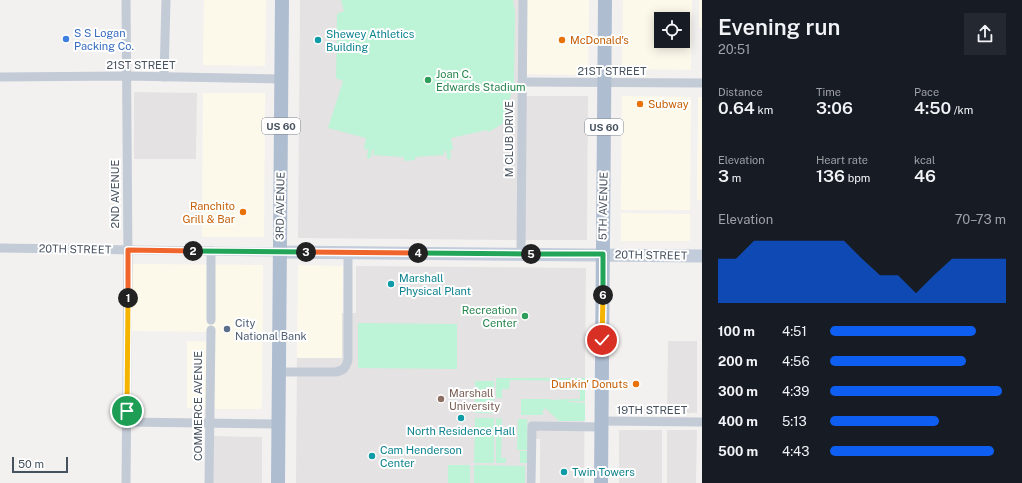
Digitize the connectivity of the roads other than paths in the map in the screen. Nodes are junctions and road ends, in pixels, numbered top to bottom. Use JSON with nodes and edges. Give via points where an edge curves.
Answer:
{"nodes":[{"id":1,"x":126,"y":0,"type":"edge"},
{"id":2,"x":166,"y":0,"type":"edge"},
{"id":3,"x":282,"y":0,"type":"edge"},
{"id":4,"x":523,"y":0,"type":"edge"},
{"id":5,"x":605,"y":0,"type":"edge"},
{"id":6,"x":126,"y":76,"type":"junction"},
{"id":7,"x":0,"y":77,"type":"edge"},
{"id":8,"x":164,"y":77,"type":"junction"},
{"id":9,"x":282,"y":79,"type":"junction"},
{"id":10,"x":522,"y":82,"type":"junction"},
{"id":11,"x":605,"y":83,"type":"junction"},
{"id":12,"x":702,"y":84,"type":"edge"},
{"id":13,"x":0,"y":248,"type":"edge"},
{"id":14,"x":128,"y":250,"type":"junction"},
{"id":15,"x":211,"y":251,"type":"junction"},
{"id":16,"x":280,"y":252,"type":"junction"},
{"id":17,"x":348,"y":252,"type":"junction"},
{"id":18,"x":521,"y":254,"type":"junction"},
{"id":19,"x":603,"y":254,"type":"junction"},
{"id":20,"x":702,"y":256,"type":"edge"},
{"id":21,"x":211,"y":320,"type":"dead end"},
{"id":22,"x":210,"y":330,"type":"dead end"},
{"id":23,"x":279,"y":372,"type":"junction"},
{"id":24,"x":127,"y":422,"type":"junction"},
{"id":25,"x":702,"y":422,"type":"edge"},
{"id":26,"x":210,"y":423,"type":"junction"},
{"id":27,"x":278,"y":424,"type":"junction"},
{"id":28,"x":602,"y":424,"type":"junction"},
{"id":29,"x":126,"y":483,"type":"edge"},
{"id":30,"x":209,"y":483,"type":"edge"},
{"id":31,"x":278,"y":483,"type":"edge"},
{"id":32,"x":531,"y":483,"type":"edge"},
{"id":33,"x":601,"y":483,"type":"edge"}],
"edges":[{"from":1,"to":6,"type":"street","name":"2ND AVENUE"},
{"from":2,"to":8,"type":"street"},
{"from":3,"to":9,"type":"main road","name":"3RD AVENUE","number":"US 60"},
{"from":4,"to":10,"type":"street","name":"M CLUB DRIVE"},
{"from":5,"to":11,"type":"main road","name":"5TH AVENUE","number":"US 60"},
{"from":6,"to":7,"type":"street","name":"21ST STREET"},
{"from":6,"to":8,"type":"street","name":"21ST STREET"},
{"from":6,"to":14,"type":"street","name":"2ND AVENUE"},
{"from":8,"to":9,"type":"street","name":"21ST STREET"},
{"from":9,"to":16,"type":"main road","name":"3RD AVENUE","number":"US 60"},
{"from":10,"to":11,"type":"street","name":"21ST STREET"},
{"from":10,"to":18,"type":"street","name":"M CLUB DRIVE"},
{"from":11,"to":12,"type":"street","name":"21ST STREET"},
{"from":11,"to":19,"type":"main road","name":"5TH AVENUE","number":"US 60"},
{"from":13,"to":14,"type":"street","name":"20TH STREET"},
{"from":14,"to":15,"type":"street","name":"20TH STREET"},
{"from":14,"to":24,"type":"street","name":"2ND AVENUE"},
{"from":15,"to":16,"type":"street","name":"20TH STREET"},
{"from":15,"to":21,"type":"street"},
{"from":16,"to":17,"type":"main road","name":"20TH STREET"},
{"from":16,"to":23,"type":"main road","name":"3RD AVENUE","number":"US 60"},
{"from":17,"to":18,"type":"main road","name":"20TH STREET"},
{"from":17,"to":23,"type":"street","via":[[347,366],[335,372]]},
{"from":18,"to":19,"type":"main road","name":"20TH STREET"},
{"from":19,"to":20,"type":"main road","name":"20TH STREET"},
{"from":19,"to":28,"type":"main road","name":"5TH AVENUE","number":"US 60"},
{"from":22,"to":26,"type":"street","name":"COMMERCE AVENUE"},
{"from":23,"to":27,"type":"main road","name":"3RD AVENUE","number":"US 60"},
{"from":24,"to":26,"type":"street"},
{"from":24,"to":29,"type":"street","name":"2ND AVENUE"},
{"from":25,"to":28,"type":"street","name":"19TH STREET"},
{"from":26,"to":27,"type":"street"},
{"from":26,"to":30,"type":"street","name":"COMMERCE AVENUE"},
{"from":27,"to":31,"type":"main road","name":"3RD AVENUE","number":"US 60"},
{"from":28,"to":32,"type":"street","name":"19TH STREET","via":[[532,426]]},
{"from":28,"to":33,"type":"main road","name":"5TH AVENUE","number":"US 60"}]}
